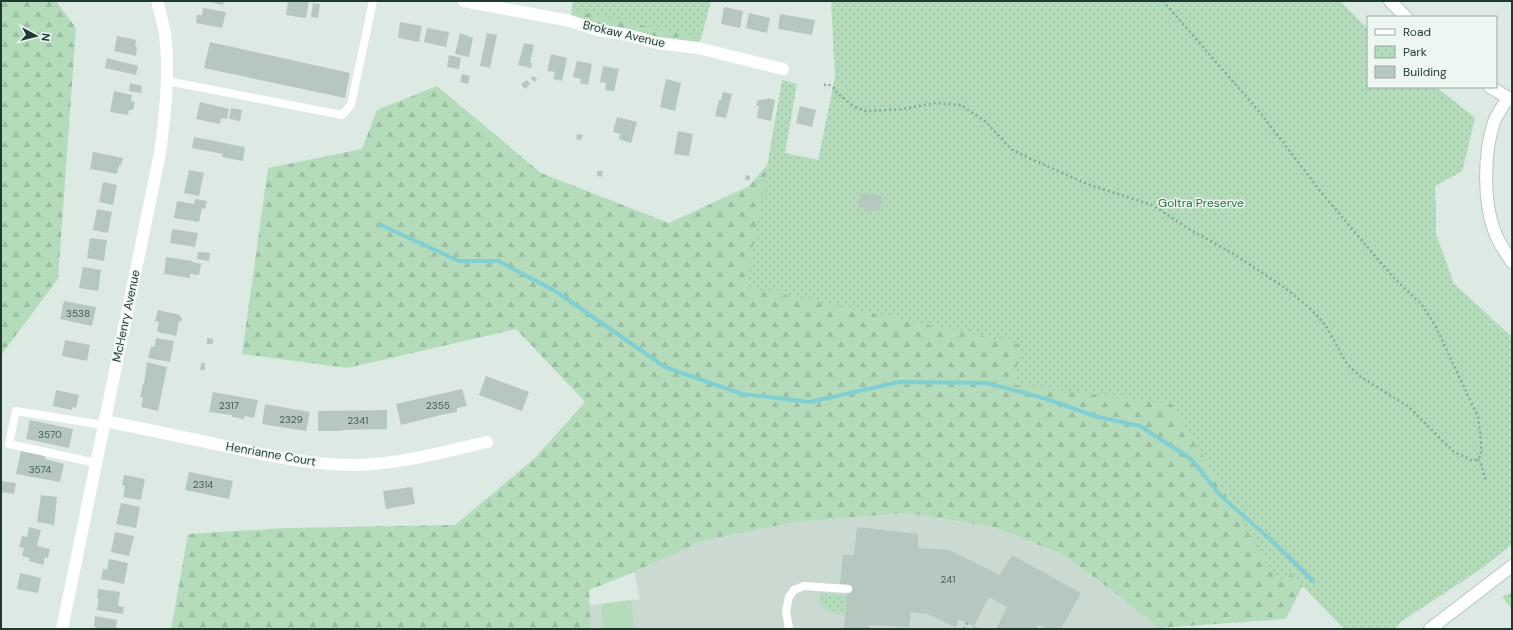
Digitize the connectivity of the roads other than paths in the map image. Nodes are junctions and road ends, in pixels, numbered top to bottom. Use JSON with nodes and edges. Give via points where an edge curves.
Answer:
{"nodes":[{"id":1,"x":157,"y":1,"type":"edge"},
{"id":2,"x":373,"y":1,"type":"edge"},
{"id":3,"x":464,"y":1,"type":"edge"},
{"id":4,"x":1390,"y":1,"type":"edge"},
{"id":5,"x":1405,"y":16,"type":"edge"},
{"id":6,"x":783,"y":69,"type":"dead end"},
{"id":7,"x":167,"y":81,"type":"junction"},
{"id":8,"x":1492,"y":88,"type":"edge"},
{"id":9,"x":1510,"y":99,"type":"edge"},
{"id":10,"x":1512,"y":262,"type":"edge"},
{"id":11,"x":104,"y":423,"type":"junction"},
{"id":12,"x":487,"y":442,"type":"dead end"},
{"id":13,"x":96,"y":463,"type":"junction"},
{"id":14,"x":1512,"y":566,"type":"edge"},
{"id":15,"x":848,"y":589,"type":"dead end"},
{"id":16,"x":62,"y":629,"type":"edge"},
{"id":17,"x":789,"y":629,"type":"edge"},
{"id":18,"x":1430,"y":629,"type":"edge"}],
"edges":[{"from":1,"to":7,"type":"street","name":"McHenry Avenue","via":[[165,35]]},
{"from":2,"to":7,"type":"lane","via":[[351,104],[342,115]]},
{"from":3,"to":6,"type":"street","name":"Brokaw Avenue","via":[[570,21],[657,43],[698,48]]},
{"from":4,"to":5,"type":"street"},
{"from":7,"to":11,"type":"street","name":"McHenry Avenue","via":[[160,153]]},
{"from":8,"to":9,"type":"street"},
{"from":9,"to":10,"type":"street","via":[[1494,121],[1486,189],[1494,230]]},
{"from":11,"to":12,"type":"street","name":"Henrianne Court","via":[[292,460],[327,464],[390,462]]},
{"from":11,"to":13,"type":"street","name":"McHenry Avenue"},
{"from":11,"to":13,"type":"lane","via":[[16,411],[9,444]]},
{"from":13,"to":16,"type":"street","name":"McHenry Avenue"},
{"from":14,"to":18,"type":"street"},
{"from":15,"to":17,"type":"lane","via":[[804,586],[794,590],[789,597],[786,610]]}]}
